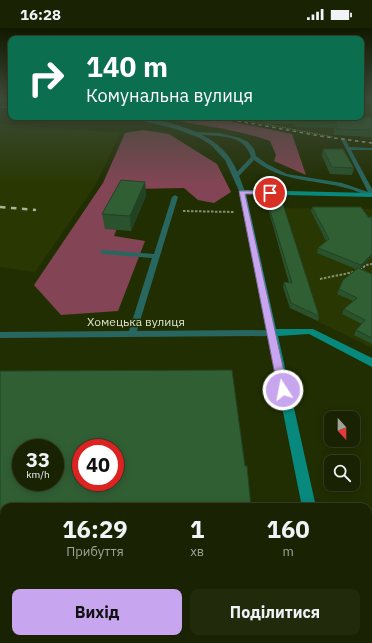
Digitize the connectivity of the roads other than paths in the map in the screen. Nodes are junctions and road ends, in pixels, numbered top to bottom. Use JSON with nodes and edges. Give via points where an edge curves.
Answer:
{"nodes":[{"id":1,"x":180,"y":128,"type":"edge"},
{"id":2,"x":192,"y":133,"type":"junction"},
{"id":3,"x":343,"y":139,"type":"dead end"},
{"id":4,"x":347,"y":148,"type":"junction"},
{"id":5,"x":372,"y":149,"type":"edge"},
{"id":6,"x":254,"y":157,"type":"junction"},
{"id":7,"x":236,"y":176,"type":"junction"},
{"id":8,"x":242,"y":192,"type":"junction"},
{"id":9,"x":372,"y":195,"type":"edge"},
{"id":10,"x":175,"y":197,"type":"dead end"},
{"id":11,"x":103,"y":252,"type":"dead end"},
{"id":12,"x":156,"y":256,"type":"junction"},
{"id":13,"x":272,"y":333,"type":"junction"},
{"id":14,"x":132,"y":334,"type":"junction"},
{"id":15,"x":0,"y":335,"type":"edge"},
{"id":16,"x":372,"y":363,"type":"edge"},
{"id":17,"x":308,"y":503,"type":"edge"}],
"edges":[{"from":1,"to":2,"type":"street"},
{"from":2,"to":6,"type":"lane","via":[[223,134],[248,144],[254,150]]},
{"from":2,"to":7,"type":"street","via":[[221,151]]},
{"from":3,"to":4,"type":"lane"},
{"from":4,"to":5,"type":"lane"},
{"from":4,"to":9,"type":"lane"},
{"from":6,"to":7,"type":"lane"},
{"from":6,"to":9,"type":"lane","via":[[273,172],[344,185]]},
{"from":7,"to":8,"type":"street"},
{"from":8,"to":9,"type":"street"},
{"from":8,"to":13,"type":"street"},
{"from":10,"to":12,"type":"lane"},
{"from":11,"to":12,"type":"lane"},
{"from":12,"to":14,"type":"lane"},
{"from":13,"to":14,"type":"street","name":"Хомецька вулиця"},
{"from":13,"to":16,"type":"street","via":[[310,331]]},
{"from":13,"to":17,"type":"street"},
{"from":14,"to":15,"type":"street","name":"Хомецька вулиця"}]}
